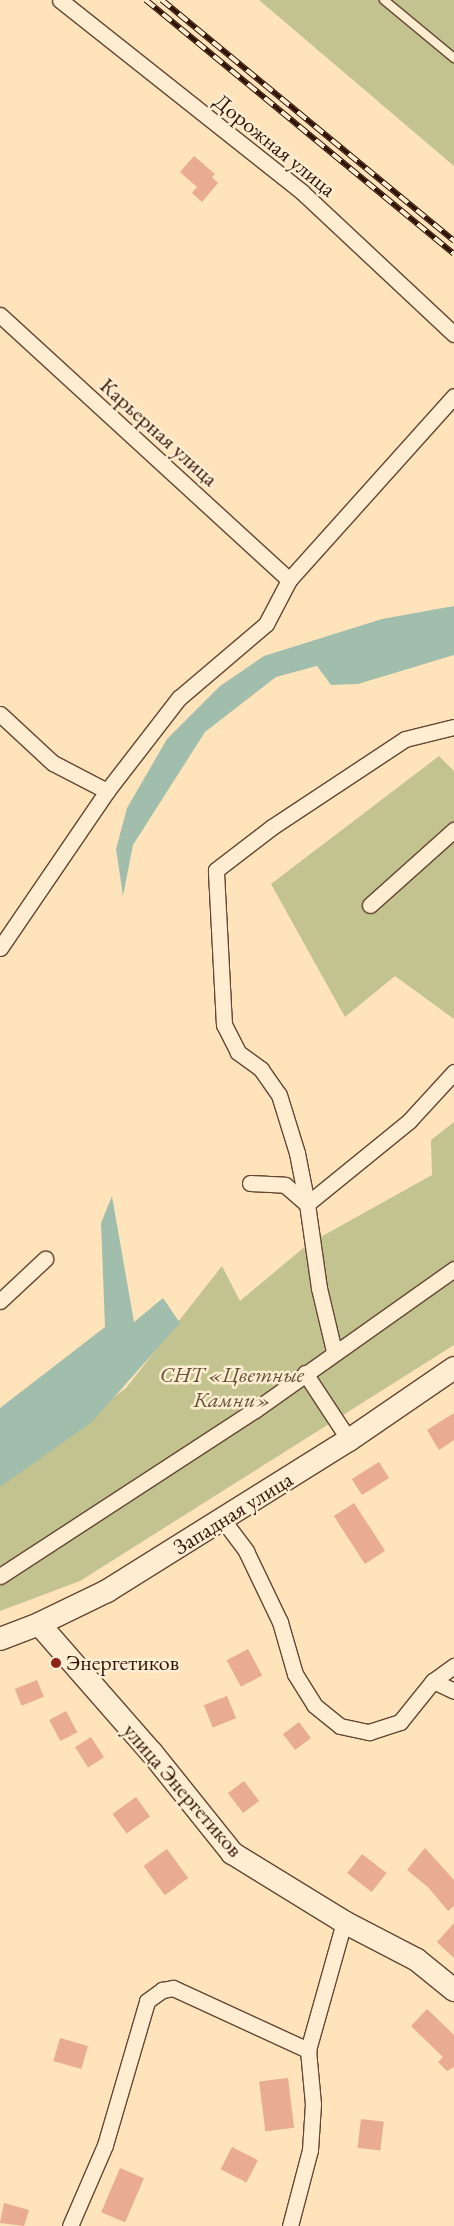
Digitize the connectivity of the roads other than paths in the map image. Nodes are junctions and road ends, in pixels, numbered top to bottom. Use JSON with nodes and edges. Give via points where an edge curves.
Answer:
{"nodes":[{"id":1,"x":60,"y":0,"type":"edge"},
{"id":2,"x":384,"y":0,"type":"edge"},
{"id":3,"x":454,"y":58,"type":"edge"},
{"id":4,"x":0,"y":315,"type":"edge"},
{"id":5,"x":454,"y":334,"type":"edge"},
{"id":6,"x":454,"y":396,"type":"edge"},
{"id":7,"x":289,"y":580,"type":"junction"},
{"id":8,"x":0,"y":714,"type":"edge"},
{"id":9,"x":454,"y":727,"type":"edge"},
{"id":10,"x":107,"y":791,"type":"junction"},
{"id":11,"x":454,"y":830,"type":"edge"},
{"id":12,"x":370,"y":905,"type":"dead end"},
{"id":13,"x":0,"y":948,"type":"edge"},
{"id":14,"x":454,"y":1072,"type":"edge"},
{"id":15,"x":250,"y":1183,"type":"dead end"},
{"id":16,"x":307,"y":1204,"type":"junction"},
{"id":17,"x":46,"y":1259,"type":"dead end"},
{"id":18,"x":454,"y":1269,"type":"edge"},
{"id":19,"x":0,"y":1301,"type":"edge"},
{"id":20,"x":334,"y":1351,"type":"junction"},
{"id":21,"x":454,"y":1368,"type":"edge"},
{"id":22,"x":305,"y":1373,"type":"junction"},
{"id":23,"x":349,"y":1440,"type":"junction"},
{"id":24,"x":224,"y":1520,"type":"junction"},
{"id":25,"x":0,"y":1576,"type":"edge"},
{"id":26,"x":39,"y":1624,"type":"junction"},
{"id":27,"x":0,"y":1639,"type":"edge"},
{"id":28,"x":454,"y":1666,"type":"edge"},
{"id":29,"x":434,"y":1681,"type":"junction"},
{"id":30,"x":454,"y":1691,"type":"edge"},
{"id":31,"x":344,"y":1922,"type":"junction"},
{"id":32,"x":454,"y":1990,"type":"edge"},
{"id":33,"x":308,"y":2050,"type":"junction"},
{"id":34,"x":70,"y":2226,"type":"edge"},
{"id":35,"x":290,"y":2226,"type":"edge"}],
"edges":[{"from":1,"to":5,"type":"street","name":"Дорожная улица","via":[[302,192]]},
{"from":2,"to":3,"type":"lane"},
{"from":4,"to":7,"type":"street","name":"Карьерная улица"},
{"from":6,"to":7,"type":"street"},
{"from":7,"to":10,"type":"street","via":[[266,624],[180,698]]},
{"from":8,"to":10,"type":"street","via":[[53,763]]},
{"from":9,"to":16,"type":"street","via":[[405,739],[297,810],[216,870],[224,1025],[238,1052],[261,1069],[279,1095],[297,1153]]},
{"from":10,"to":13,"type":"street"},
{"from":11,"to":12,"type":"street"},
{"from":14,"to":16,"type":"street","via":[[409,1121]]},
{"from":15,"to":16,"type":"street","via":[[286,1185]]},
{"from":16,"to":20,"type":"street","via":[[319,1288]]},
{"from":17,"to":19,"type":"street"},
{"from":18,"to":20,"type":"street"},
{"from":20,"to":22,"type":"street"},
{"from":21,"to":23,"type":"street","name":"Западная улица"},
{"from":22,"to":23,"type":"street"},
{"from":22,"to":25,"type":"street","via":[[255,1410]]},
{"from":23,"to":24,"type":"street","name":"Западная улица"},
{"from":24,"to":26,"type":"street","name":"Западная улица","via":[[107,1591]]},
{"from":24,"to":29,"type":"street","via":[[246,1551],[280,1622],[295,1674],[314,1705],[340,1726],[370,1732],[400,1722]]},
{"from":26,"to":27,"type":"street","name":"Западная улица"},
{"from":26,"to":31,"type":"street","name":"улица Энергетиков","via":[[152,1753],[232,1853]]},
{"from":28,"to":29,"type":"street"},
{"from":29,"to":30,"type":"street"},
{"from":31,"to":32,"type":"street","name":"улица Энергетиков","via":[[417,1960]]},
{"from":31,"to":33,"type":"street"},
{"from":33,"to":34,"type":"street","via":[[173,1988],[162,1990],[147,2001],[105,2144]]},
{"from":33,"to":35,"type":"street","via":[[313,2104],[310,2150]]}]}
